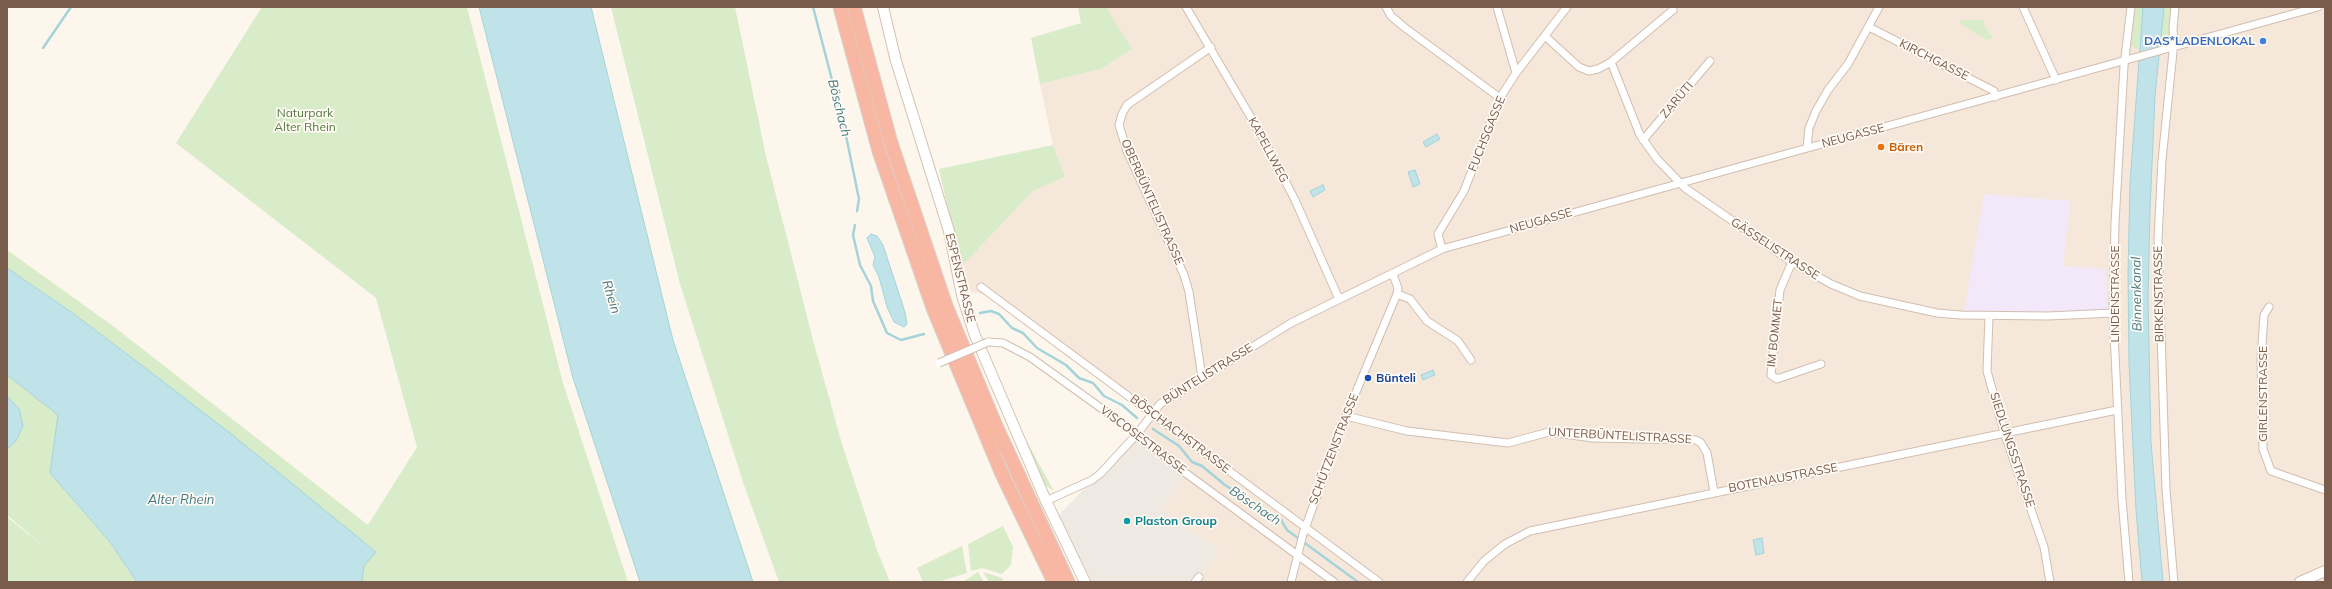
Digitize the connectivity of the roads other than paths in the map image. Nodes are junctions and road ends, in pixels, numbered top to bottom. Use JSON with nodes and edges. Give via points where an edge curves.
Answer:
{"nodes":[{"id":1,"x":840,"y":7,"type":"edge"},
{"id":2,"x":854,"y":7,"type":"edge"},
{"id":3,"x":883,"y":7,"type":"edge"},
{"id":4,"x":1186,"y":7,"type":"edge"},
{"id":5,"x":1386,"y":7,"type":"edge"},
{"id":6,"x":1497,"y":7,"type":"edge"},
{"id":7,"x":1567,"y":7,"type":"edge"},
{"id":8,"x":1879,"y":7,"type":"edge"},
{"id":9,"x":2023,"y":7,"type":"edge"},
{"id":10,"x":2131,"y":7,"type":"edge"},
{"id":11,"x":2175,"y":7,"type":"edge"},
{"id":12,"x":2318,"y":7,"type":"edge"},
{"id":13,"x":2322,"y":7,"type":"edge"},
{"id":14,"x":2325,"y":7,"type":"edge"},
{"id":15,"x":1673,"y":10,"type":"dead end"},
{"id":16,"x":1869,"y":27,"type":"junction"},
{"id":17,"x":1546,"y":37,"type":"junction"},
{"id":18,"x":2174,"y":47,"type":"junction"},
{"id":19,"x":1211,"y":48,"type":"junction"},
{"id":20,"x":2128,"y":60,"type":"junction"},
{"id":21,"x":1710,"y":61,"type":"dead end"},
{"id":22,"x":1611,"y":62,"type":"junction"},
{"id":23,"x":1516,"y":73,"type":"junction"},
{"id":24,"x":2056,"y":80,"type":"junction"},
{"id":25,"x":1995,"y":97,"type":"junction"},
{"id":26,"x":1500,"y":98,"type":"junction"},
{"id":27,"x":1643,"y":140,"type":"junction"},
{"id":28,"x":1807,"y":148,"type":"junction"},
{"id":29,"x":1681,"y":183,"type":"junction"},
{"id":30,"x":1442,"y":249,"type":"junction"},
{"id":31,"x":1792,"y":262,"type":"junction"},
{"id":32,"x":1393,"y":275,"type":"junction"},
{"id":33,"x":981,"y":287,"type":"dead end"},
{"id":34,"x":1397,"y":294,"type":"junction"},
{"id":35,"x":1339,"y":299,"type":"junction"},
{"id":36,"x":2269,"y":307,"type":"dead end"},
{"id":37,"x":2113,"y":313,"type":"junction"},
{"id":38,"x":1989,"y":316,"type":"junction"},
{"id":39,"x":1470,"y":360,"type":"dead end"},
{"id":40,"x":939,"y":363,"type":"dead end"},
{"id":41,"x":1821,"y":364,"type":"dead end"},
{"id":42,"x":1202,"y":377,"type":"junction"},
{"id":43,"x":2117,"y":410,"type":"junction"},
{"id":44,"x":1152,"y":413,"type":"junction"},
{"id":45,"x":1346,"y":416,"type":"junction"},
{"id":46,"x":1137,"y":434,"type":"junction"},
{"id":47,"x":2005,"y":435,"type":"junction"},
{"id":48,"x":2325,"y":490,"type":"edge"},
{"id":49,"x":1714,"y":492,"type":"junction"},
{"id":50,"x":1046,"y":501,"type":"junction"},
{"id":51,"x":1304,"y":531,"type":"junction"},
{"id":52,"x":1298,"y":553,"type":"junction"},
{"id":53,"x":2325,"y":570,"type":"edge"},
{"id":54,"x":2311,"y":580,"type":"edge"},
{"id":55,"x":1054,"y":582,"type":"edge"},
{"id":56,"x":1068,"y":582,"type":"edge"},
{"id":57,"x":1086,"y":582,"type":"edge"},
{"id":58,"x":1291,"y":582,"type":"edge"},
{"id":59,"x":1334,"y":582,"type":"edge"},
{"id":60,"x":1379,"y":582,"type":"edge"},
{"id":61,"x":1467,"y":582,"type":"edge"},
{"id":62,"x":2050,"y":582,"type":"edge"},
{"id":63,"x":2128,"y":582,"type":"edge"},
{"id":64,"x":2174,"y":582,"type":"edge"},
{"id":65,"x":2300,"y":582,"type":"edge"}],
"edges":[{"from":1,"to":55,"type":"highway","via":[[879,151],[933,308],[1002,474]]},
{"from":2,"to":56,"type":"highway","via":[[891,142],[946,306],[995,424]]},
{"from":3,"to":50,"type":"street","name":"ESPENSTRASSE","via":[[903,83],[949,231],[962,295],[974,333]]},
{"from":4,"to":19,"type":"street","name":"KAPELLWEG"},
{"from":5,"to":26,"type":"street","via":[[1391,16],[1404,27]]},
{"from":6,"to":23,"type":"street"},
{"from":7,"to":17,"type":"street","name":"FUCHSGASSE"},
{"from":8,"to":16,"type":"street"},
{"from":9,"to":24,"type":"street"},
{"from":10,"to":20,"type":"street","name":"LINDENSTRASSE"},
{"from":11,"to":18,"type":"street","name":"BIRKENSTRASSE"},
{"from":12,"to":18,"type":"street","name":"NEUGASSE"},
{"from":13,"to":14,"type":"street"},
{"from":15,"to":22,"type":"street"},
{"from":16,"to":25,"type":"street","name":"KIRCHGASSE","via":[[1994,91]]},
{"from":16,"to":28,"type":"street","via":[[1816,111],[1809,128]]},
{"from":17,"to":22,"type":"street","via":[[1580,67],[1598,69]]},
{"from":17,"to":23,"type":"street","name":"FUCHSGASSE"},
{"from":18,"to":20,"type":"street","name":"NEUGASSE"},
{"from":18,"to":64,"type":"street","name":"BIRKENSTRASSE","via":[[2161,168],[2158,239],[2166,490]]},
{"from":19,"to":35,"type":"street","name":"KAPELLWEG","via":[[1295,200]]},
{"from":19,"to":42,"type":"street","name":"OBERBÜNTELISTRASSE","via":[[1127,105],[1120,125],[1126,151],[1184,275]]},
{"from":20,"to":24,"type":"street","name":"NEUGASSE"},
{"from":20,"to":37,"type":"street","name":"LINDENSTRASSE","via":[[2115,223]]},
{"from":21,"to":27,"type":"street","name":"ZARÜTI"},
{"from":22,"to":27,"type":"street","name":"GÄSSELISTRASSE"},
{"from":23,"to":26,"type":"street","name":"FUCHSGASSE"},
{"from":24,"to":25,"type":"street","name":"NEUGASSE"},
{"from":25,"to":28,"type":"street","name":"NEUGASSE"},
{"from":26,"to":30,"type":"street","name":"FUCHSGASSE","via":[[1464,191],[1438,234]]},
{"from":27,"to":29,"type":"street","name":"GÄSSELISTRASSE","via":[[1657,159]]},
{"from":28,"to":29,"type":"street","name":"NEUGASSE"},
{"from":29,"to":30,"type":"street","name":"NEUGASSE"},
{"from":29,"to":31,"type":"street","name":"GÄSSELISTRASSE","via":[[1700,200]]},
{"from":30,"to":32,"type":"street","name":"NEUGASSE"},
{"from":31,"to":38,"type":"street","name":"GÄSSELISTRASSE","via":[[1831,284],[1860,296],[1937,313]]},
{"from":31,"to":41,"type":"street","name":"IM BOMMET","via":[[1780,290],[1771,375],[1777,379]]},
{"from":32,"to":34,"type":"street","via":[[1398,288]]},
{"from":32,"to":35,"type":"street","name":"BÜNTELISTRASSE"},
{"from":33,"to":44,"type":"street","name":"BÖSCHACHSTRASSE"},
{"from":34,"to":39,"type":"street","via":[[1410,299],[1427,321],[1458,340]]},
{"from":34,"to":45,"type":"street","name":"SCHÜTZENSTRASSE"},
{"from":35,"to":42,"type":"street","name":"BÜNTELISTRASSE","via":[[1291,323]]},
{"from":36,"to":48,"type":"street","name":"GIRLENSTRASSE","via":[[2264,315],[2261,359],[2263,449],[2271,471]]},
{"from":37,"to":38,"type":"street","name":"GÄSSELISTRASSE"},
{"from":37,"to":43,"type":"street","name":"LINDENSTRASSE"},
{"from":38,"to":47,"type":"street","name":"SIEDLUNGSSTRASSE","via":[[1987,371]]},
{"from":40,"to":46,"type":"street","name":"VISCOSESTRASSE","bridge":true,"via":[[988,342],[1003,343],[1030,356]]},
{"from":42,"to":44,"type":"street","name":"BÜNTELISTRASSE","via":[[1160,404]]},
{"from":43,"to":47,"type":"street","name":"BOTENAUSTRASSE"},
{"from":43,"to":63,"type":"street","name":"LINDENSTRASSE"},
{"from":44,"to":46,"type":"street","name":"BÜNTELISTRASSE"},
{"from":44,"to":51,"type":"street","name":"BÖSCHACHSTRASSE"},
{"from":45,"to":49,"type":"street","name":"UNTERBÜNTELISTRASSE","via":[[1407,431],[1508,443],[1549,432],[1593,438],[1696,440],[1702,442],[1708,453]]},
{"from":45,"to":51,"type":"street","name":"SCHÜTZENSTRASSE"},
{"from":46,"to":50,"type":"street","name":"BÜNTELISTRASSE","via":[[1092,480]]},
{"from":46,"to":52,"type":"street","name":"VISCOSESTRASSE","via":[[1187,474]]},
{"from":47,"to":49,"type":"street","name":"BOTENAUSTRASSE"},
{"from":47,"to":62,"type":"street","name":"SIEDLUNGSSTRASSE","via":[[2044,546]]},
{"from":49,"to":61,"type":"street","name":"BOTENAUSTRASSE","via":[[1530,531],[1505,544],[1484,561]]},
{"from":50,"to":57,"type":"street","name":"ESPENSTRASSE"},
{"from":51,"to":52,"type":"street","name":"SCHÜTZENSTRASSE"},
{"from":51,"to":60,"type":"street","name":"BÖSCHACHSTRASSE"},
{"from":52,"to":58,"type":"street","name":"SCHÜTZENSTRASSE"},
{"from":52,"to":59,"type":"street","name":"VISCOSESTRASSE"},
{"from":53,"to":54,"type":"street"},
{"from":54,"to":65,"type":"street"}]}
